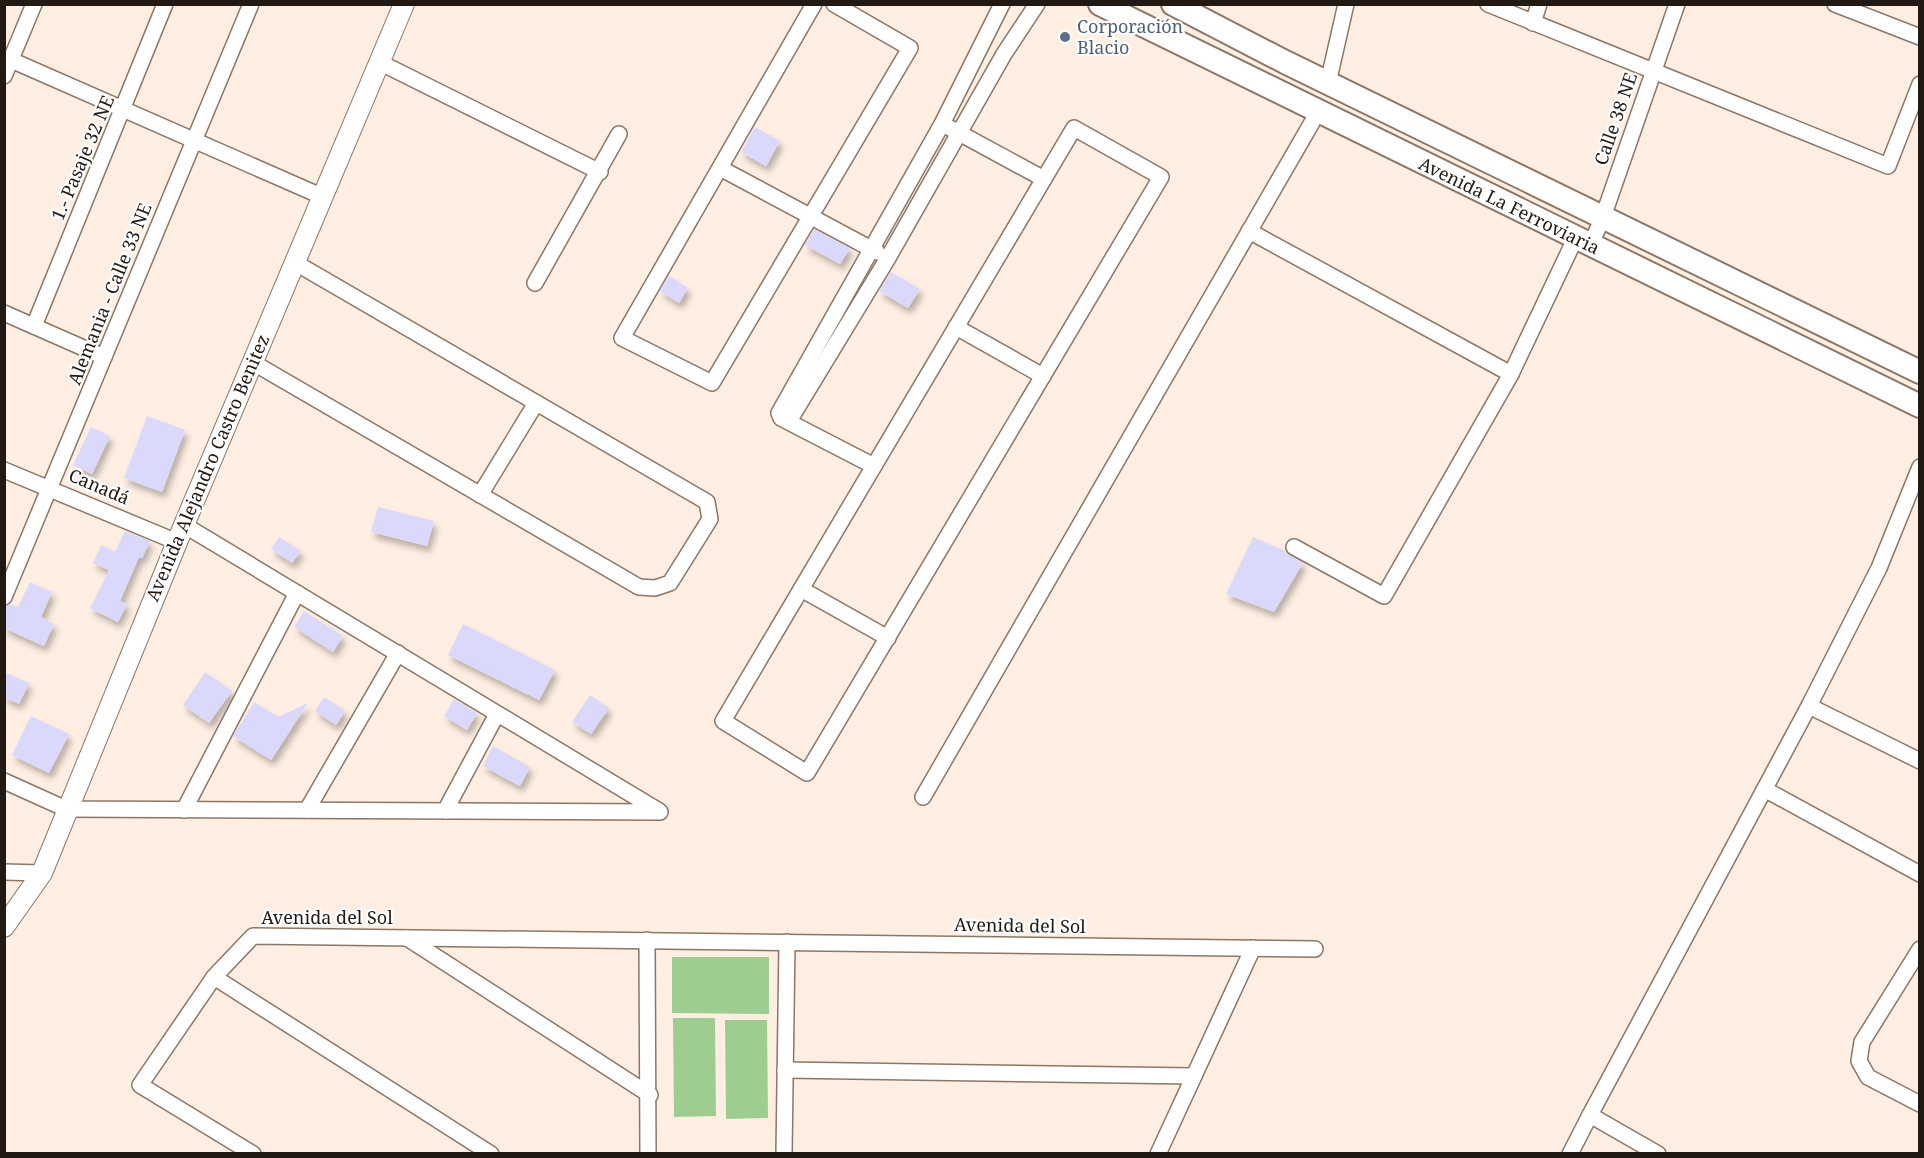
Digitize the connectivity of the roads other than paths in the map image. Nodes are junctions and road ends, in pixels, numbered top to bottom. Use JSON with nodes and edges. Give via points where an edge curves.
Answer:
{"nodes":[{"id":1,"x":34,"y":4,"type":"edge"},
{"id":2,"x":165,"y":4,"type":"edge"},
{"id":3,"x":251,"y":4,"type":"edge"},
{"id":4,"x":404,"y":4,"type":"edge"},
{"id":5,"x":814,"y":4,"type":"edge"},
{"id":6,"x":834,"y":4,"type":"edge"},
{"id":7,"x":1002,"y":4,"type":"edge"},
{"id":8,"x":1037,"y":4,"type":"edge"},
{"id":9,"x":1100,"y":4,"type":"edge"},
{"id":10,"x":1173,"y":4,"type":"edge"},
{"id":11,"x":1346,"y":4,"type":"edge"},
{"id":12,"x":1488,"y":4,"type":"edge"},
{"id":13,"x":1539,"y":4,"type":"edge"},
{"id":14,"x":1677,"y":4,"type":"edge"},
{"id":15,"x":1835,"y":4,"type":"edge"},
{"id":16,"x":1533,"y":23,"type":"junction"},
{"id":17,"x":1920,"y":37,"type":"edge"},
{"id":18,"x":11,"y":60,"type":"junction"},
{"id":19,"x":379,"y":62,"type":"junction"},
{"id":20,"x":1653,"y":72,"type":"junction"},
{"id":21,"x":4,"y":76,"type":"edge"},
{"id":22,"x":1328,"y":83,"type":"junction"},
{"id":23,"x":1920,"y":84,"type":"edge"},
{"id":24,"x":124,"y":110,"type":"junction"},
{"id":25,"x":1318,"y":112,"type":"junction"},
{"id":26,"x":942,"y":124,"type":"junction"},
{"id":27,"x":959,"y":133,"type":"junction"},
{"id":28,"x":619,"y":134,"type":"dead end"},
{"id":29,"x":193,"y":142,"type":"junction"},
{"id":30,"x":720,"y":168,"type":"junction"},
{"id":31,"x":600,"y":172,"type":"junction"},
{"id":32,"x":1044,"y":179,"type":"junction"},
{"id":33,"x":321,"y":196,"type":"junction"},
{"id":34,"x":812,"y":217,"type":"junction"},
{"id":35,"x":1603,"y":217,"type":"junction"},
{"id":36,"x":1249,"y":231,"type":"junction"},
{"id":37,"x":1582,"y":242,"type":"junction"},
{"id":38,"x":870,"y":248,"type":"junction"},
{"id":39,"x":888,"y":258,"type":"junction"},
{"id":40,"x":294,"y":262,"type":"junction"},
{"id":41,"x":1649,"y":275,"type":"junction"},
{"id":42,"x":535,"y":283,"type":"dead end"},
{"id":43,"x":1739,"y":284,"type":"junction"},
{"id":44,"x":4,"y":313,"type":"edge"},
{"id":45,"x":34,"y":326,"type":"junction"},
{"id":46,"x":956,"y":327,"type":"junction"},
{"id":47,"x":105,"y":357,"type":"junction"},
{"id":48,"x":252,"y":362,"type":"junction"},
{"id":49,"x":1920,"y":372,"type":"edge"},
{"id":50,"x":1511,"y":374,"type":"junction"},
{"id":51,"x":1043,"y":376,"type":"junction"},
{"id":52,"x":536,"y":403,"type":"junction"},
{"id":53,"x":1920,"y":406,"type":"edge"},
{"id":54,"x":789,"y":421,"type":"junction"},
{"id":55,"x":874,"y":466,"type":"junction"},
{"id":56,"x":1920,"y":467,"type":"edge"},
{"id":57,"x":4,"y":470,"type":"edge"},
{"id":58,"x":51,"y":488,"type":"junction"},
{"id":59,"x":480,"y":495,"type":"junction"},
{"id":60,"x":181,"y":533,"type":"junction"},
{"id":61,"x":1294,"y":547,"type":"dead end"},
{"id":62,"x":801,"y":589,"type":"junction"},
{"id":63,"x":297,"y":592,"type":"junction"},
{"id":64,"x":4,"y":597,"type":"edge"},
{"id":65,"x":888,"y":638,"type":"junction"},
{"id":66,"x":398,"y":653,"type":"junction"},
{"id":67,"x":1809,"y":706,"type":"junction"},
{"id":68,"x":498,"y":714,"type":"junction"},
{"id":69,"x":1920,"y":761,"type":"edge"},
{"id":70,"x":4,"y":781,"type":"edge"},
{"id":71,"x":1766,"y":790,"type":"junction"},
{"id":72,"x":923,"y":796,"type":"dead end"},
{"id":73,"x":66,"y":809,"type":"junction"},
{"id":74,"x":184,"y":810,"type":"junction"},
{"id":75,"x":307,"y":810,"type":"junction"},
{"id":76,"x":445,"y":811,"type":"junction"},
{"id":77,"x":4,"y":872,"type":"edge"},
{"id":78,"x":42,"y":873,"type":"junction"},
{"id":79,"x":1920,"y":874,"type":"edge"},
{"id":80,"x":4,"y":927,"type":"edge"},
{"id":81,"x":408,"y":938,"type":"junction"},
{"id":82,"x":647,"y":940,"type":"junction"},
{"id":83,"x":787,"y":942,"type":"junction"},
{"id":84,"x":1253,"y":948,"type":"junction"},
{"id":85,"x":1314,"y":949,"type":"dead end"},
{"id":86,"x":1920,"y":949,"type":"edge"},
{"id":87,"x":214,"y":977,"type":"junction"},
{"id":88,"x":785,"y":1070,"type":"junction"},
{"id":89,"x":1194,"y":1076,"type":"junction"},
{"id":90,"x":650,"y":1095,"type":"junction"},
{"id":91,"x":1920,"y":1104,"type":"edge"},
{"id":92,"x":1590,"y":1115,"type":"junction"},
{"id":93,"x":253,"y":1154,"type":"edge"},
{"id":94,"x":491,"y":1154,"type":"edge"},
{"id":95,"x":648,"y":1154,"type":"edge"},
{"id":96,"x":784,"y":1154,"type":"edge"},
{"id":97,"x":1158,"y":1154,"type":"edge"},
{"id":98,"x":1570,"y":1154,"type":"edge"},
{"id":99,"x":1658,"y":1154,"type":"edge"}],
"edges":[{"from":1,"to":18,"type":"street"},
{"from":2,"to":24,"type":"street","name":"1.- Pasaje 32 NE"},
{"from":3,"to":29,"type":"street","name":"Alemania - Calle 33 NE"},
{"from":4,"to":19,"type":"street","name":"Avenida Alejandro Castro Benitez"},
{"from":5,"to":30,"type":"street"},
{"from":6,"to":34,"type":"street","via":[[910,48]]},
{"from":7,"to":26,"type":"street"},
{"from":8,"to":27,"type":"street"},
{"from":9,"to":25,"type":"main road","name":"Avenida La Ferroviaria"},
{"from":10,"to":22,"type":"main road","name":"Avenida La Ferroviaria"},
{"from":11,"to":22,"type":"street"},
{"from":12,"to":16,"type":"street"},
{"from":13,"to":16,"type":"street"},
{"from":14,"to":20,"type":"street","name":"Calle 38 NE"},
{"from":15,"to":17,"type":"street"},
{"from":16,"to":20,"type":"street"},
{"from":18,"to":21,"type":"street"},
{"from":18,"to":24,"type":"street"},
{"from":19,"to":31,"type":"street"},
{"from":19,"to":33,"type":"street","name":"Avenida Alejandro Castro Benitez"},
{"from":20,"to":23,"type":"street","via":[[1888,166]]},
{"from":20,"to":35,"type":"street","name":"Calle 38 NE"},
{"from":22,"to":35,"type":"main road","name":"Avenida La Ferroviaria"},
{"from":24,"to":29,"type":"street"},
{"from":24,"to":45,"type":"street","name":"1.- Pasaje 32 NE"},
{"from":25,"to":36,"type":"street"},
{"from":25,"to":37,"type":"main road","name":"Avenida La Ferroviaria"},
{"from":26,"to":27,"type":"street"},
{"from":26,"to":38,"type":"street"},
{"from":27,"to":32,"type":"street"},
{"from":27,"to":39,"type":"street"},
{"from":28,"to":31,"type":"street"},
{"from":29,"to":33,"type":"street"},
{"from":29,"to":47,"type":"street","name":"Alemania - Calle 33 NE"},
{"from":30,"to":34,"type":"street"},
{"from":30,"to":34,"type":"street","via":[[622,338],[712,383]]},
{"from":31,"to":42,"type":"street"},
{"from":32,"to":46,"type":"street"},
{"from":32,"to":51,"type":"street","via":[[1074,128],[1161,177]]},
{"from":33,"to":40,"type":"street","name":"Avenida Alejandro Castro Benitez"},
{"from":34,"to":38,"type":"street"},
{"from":35,"to":37,"type":"street","name":"Calle 38 NE"},
{"from":35,"to":43,"type":"main road","name":"Avenida La Ferroviaria"},
{"from":36,"to":50,"type":"street"},
{"from":36,"to":72,"type":"street"},
{"from":37,"to":41,"type":"main road","name":"Avenida La Ferroviaria"},
{"from":37,"to":50,"type":"street","name":"Calle 38 NE"},
{"from":38,"to":39,"type":"street"},
{"from":38,"to":54,"type":"street","via":[[782,404],[781,418]]},
{"from":39,"to":54,"type":"street"},
{"from":40,"to":48,"type":"street","name":"Avenida Alejandro Castro Benitez"},
{"from":40,"to":52,"type":"street"},
{"from":41,"to":43,"type":"main road","via":[[1644,266],[1651,257],[1661,258],[1708,282]]},
{"from":41,"to":53,"type":"main road","name":"Avenida La Ferroviaria"},
{"from":43,"to":49,"type":"main road","name":"Avenida La Ferroviaria"},
{"from":44,"to":45,"type":"street"},
{"from":45,"to":47,"type":"street"},
{"from":46,"to":51,"type":"street"},
{"from":46,"to":55,"type":"street"},
{"from":47,"to":58,"type":"street","name":"Alemania - Calle 33 NE"},
{"from":48,"to":59,"type":"street"},
{"from":48,"to":60,"type":"street","name":"Avenida Alejandro Castro Benitez"},
{"from":50,"to":61,"type":"street","name":"Calle 38 NE","via":[[1384,596]]},
{"from":51,"to":65,"type":"street"},
{"from":52,"to":59,"type":"street"},
{"from":52,"to":59,"type":"street","via":[[706,502],[711,519],[670,583],[655,588],[639,587]]},
{"from":54,"to":55,"type":"street"},
{"from":55,"to":62,"type":"street"},
{"from":56,"to":67,"type":"street","via":[[1879,568]]},
{"from":57,"to":58,"type":"street","name":"Canadá"},
{"from":58,"to":60,"type":"street","name":"Canadá"},
{"from":58,"to":64,"type":"street","name":"Alemania - Calle 33 NE"},
{"from":60,"to":63,"type":"street","name":"Canadá"},
{"from":60,"to":73,"type":"street","name":"Avenida Alejandro Castro Benitez"},
{"from":62,"to":65,"type":"street"},
{"from":62,"to":65,"type":"street","via":[[723,721],[807,773]]},
{"from":63,"to":66,"type":"street","name":"Canadá"},
{"from":63,"to":74,"type":"street"},
{"from":66,"to":68,"type":"street","name":"Canadá"},
{"from":66,"to":75,"type":"street"},
{"from":67,"to":69,"type":"street"},
{"from":67,"to":71,"type":"street"},
{"from":68,"to":76,"type":"street"},
{"from":68,"to":76,"type":"street","name":"Canadá","via":[[660,812]]},
{"from":70,"to":73,"type":"street"},
{"from":71,"to":79,"type":"street"},
{"from":71,"to":92,"type":"street"},
{"from":73,"to":74,"type":"street"},
{"from":73,"to":78,"type":"street","name":"Avenida Alejandro Castro Benitez"},
{"from":74,"to":75,"type":"street"},
{"from":75,"to":76,"type":"street"},
{"from":77,"to":78,"type":"street"},
{"from":78,"to":80,"type":"street","name":"Avenida Alejandro Castro Benitez"},
{"from":81,"to":82,"type":"street","name":"Avenida del Sol"},
{"from":81,"to":87,"type":"street","name":"Avenida del Sol","via":[[253,936]]},
{"from":81,"to":90,"type":"street"},
{"from":82,"to":83,"type":"street","name":"Avenida del Sol"},
{"from":82,"to":90,"type":"street"},
{"from":83,"to":84,"type":"street","name":"Avenida del Sol"},
{"from":83,"to":88,"type":"street"},
{"from":84,"to":85,"type":"street","name":"Avenida del Sol"},
{"from":84,"to":89,"type":"street"},
{"from":86,"to":91,"type":"street","via":[[1862,1042],[1859,1061],[1868,1077]]},
{"from":87,"to":93,"type":"street","name":"Avenida del Sol","via":[[140,1085]]},
{"from":87,"to":94,"type":"street"},
{"from":88,"to":89,"type":"street"},
{"from":88,"to":96,"type":"street"},
{"from":89,"to":97,"type":"street"},
{"from":90,"to":95,"type":"street"},
{"from":92,"to":98,"type":"street"},
{"from":92,"to":99,"type":"street"}]}
